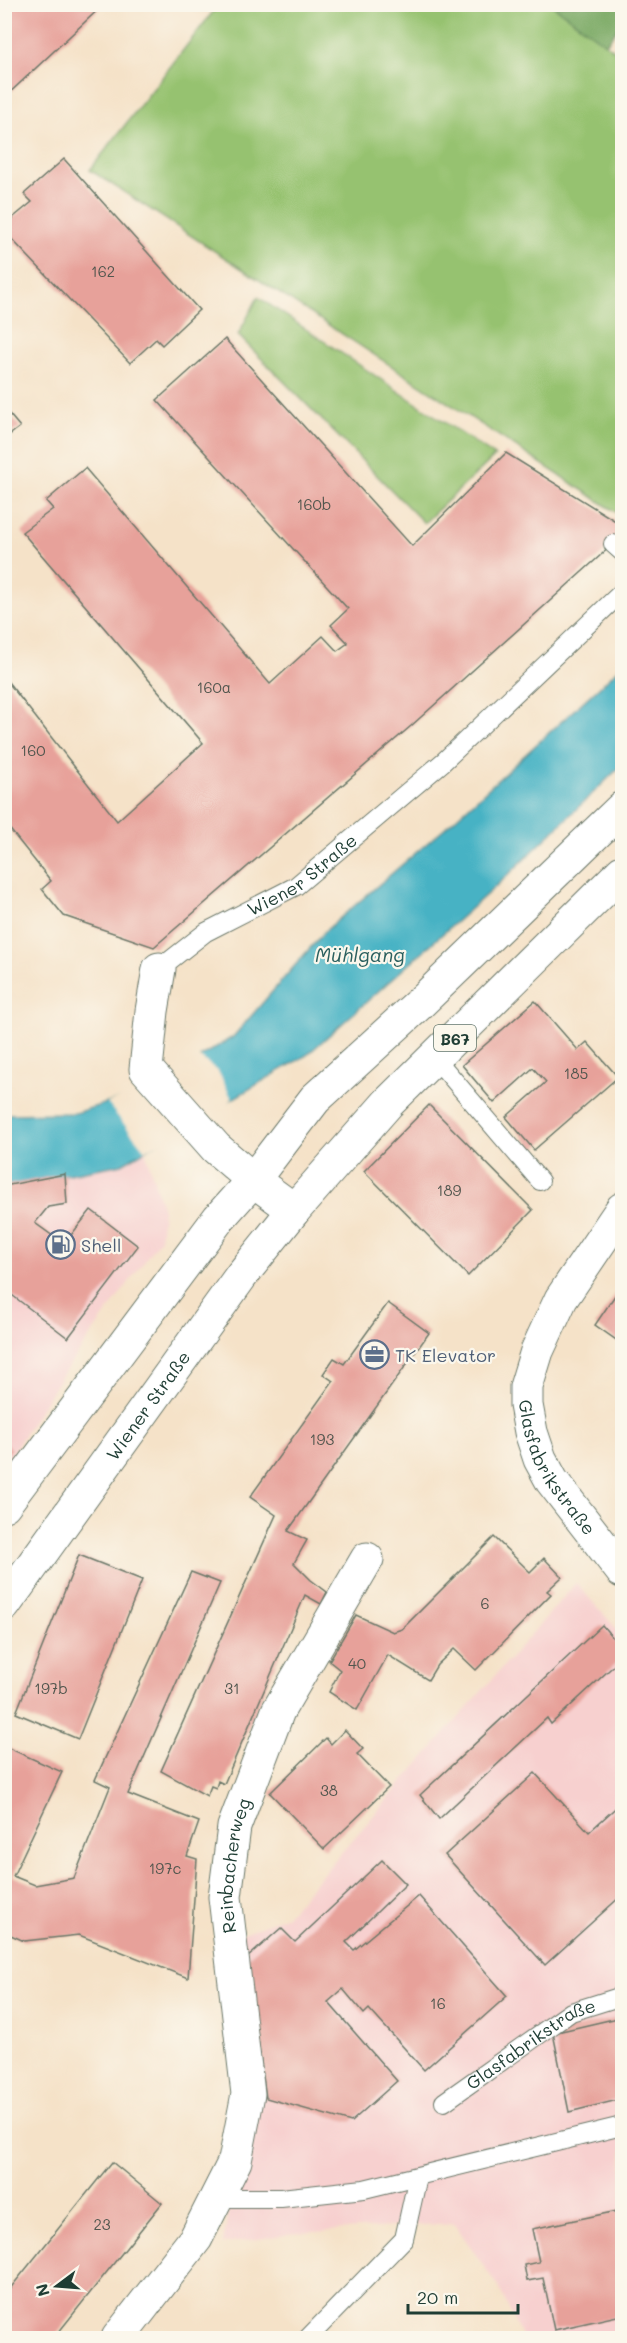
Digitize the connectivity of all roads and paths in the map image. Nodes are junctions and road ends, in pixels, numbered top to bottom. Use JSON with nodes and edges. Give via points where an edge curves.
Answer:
{"nodes":[{"id":1,"x":622,"y":592,"type":"edge"},
{"id":2,"x":622,"y":808,"type":"edge"},
{"id":3,"x":622,"y":872,"type":"edge"},
{"id":4,"x":159,"y":969,"type":"joint"},
{"id":5,"x":435,"y":1058,"type":"junction"},
{"id":6,"x":253,"y":1180,"type":"junction"},
{"id":7,"x":540,"y":1181,"type":"dead end"},
{"id":8,"x":622,"y":1209,"type":"edge"},
{"id":9,"x":294,"y":1210,"type":"junction"},
{"id":10,"x":4,"y":1505,"type":"edge"},
{"id":11,"x":368,"y":1559,"type":"dead end"},
{"id":12,"x":622,"y":1571,"type":"edge"},
{"id":13,"x":4,"y":1605,"type":"edge"},
{"id":14,"x":622,"y":1996,"type":"edge"},
{"id":15,"x":444,"y":2102,"type":"dead end"},
{"id":16,"x":622,"y":2126,"type":"edge"},
{"id":17,"x":418,"y":2176,"type":"junction"},
{"id":18,"x":217,"y":2198,"type":"junction"},
{"id":19,"x":118,"y":2338,"type":"edge"},
{"id":20,"x":308,"y":2338,"type":"edge"}],
"edges":[{"from":1,"to":4,"type":"lane","name":"Wiener Straße","via":[[443,762],[296,886],[206,932]]},
{"from":2,"to":6,"type":"main road","number":"B67","via":[[315,1099]]},
{"from":3,"to":5,"type":"main road","name":"Wiener Straße","number":"B67"},
{"from":4,"to":6,"type":"main road","name":"Wiener Straße","via":[[146,1069],[216,1149]]},
{"from":5,"to":7,"type":"lane"},
{"from":5,"to":9,"type":"main road","name":"Wiener Straße","number":"B67","via":[[388,1103]]},
{"from":6,"to":9,"type":"main road","name":"Wiener Straße"},
{"from":6,"to":10,"type":"main road","number":"B67","via":[[219,1218]]},
{"from":8,"to":12,"type":"main road","name":"Glasfabrikstraße","via":[[561,1299],[537,1351],[526,1387],[531,1432],[540,1459]]},
{"from":9,"to":13,"type":"main road","name":"Wiener Straße","number":"B67","via":[[241,1276]]},
{"from":11,"to":18,"type":"main road","name":"Reinbacherweg","via":[[278,1711],[234,1827],[225,1897],[248,2094],[235,2162]]},
{"from":14,"to":15,"type":"lane","name":"Glasfabrikstraße","via":[[571,2012]]},
{"from":16,"to":17,"type":"lane"},
{"from":17,"to":18,"type":"lane","via":[[364,2189],[281,2198]]},
{"from":17,"to":20,"type":"lane","via":[[404,2239]]},
{"from":18,"to":19,"type":"main road","name":"Reinbacherweg","via":[[196,2238]]}]}
